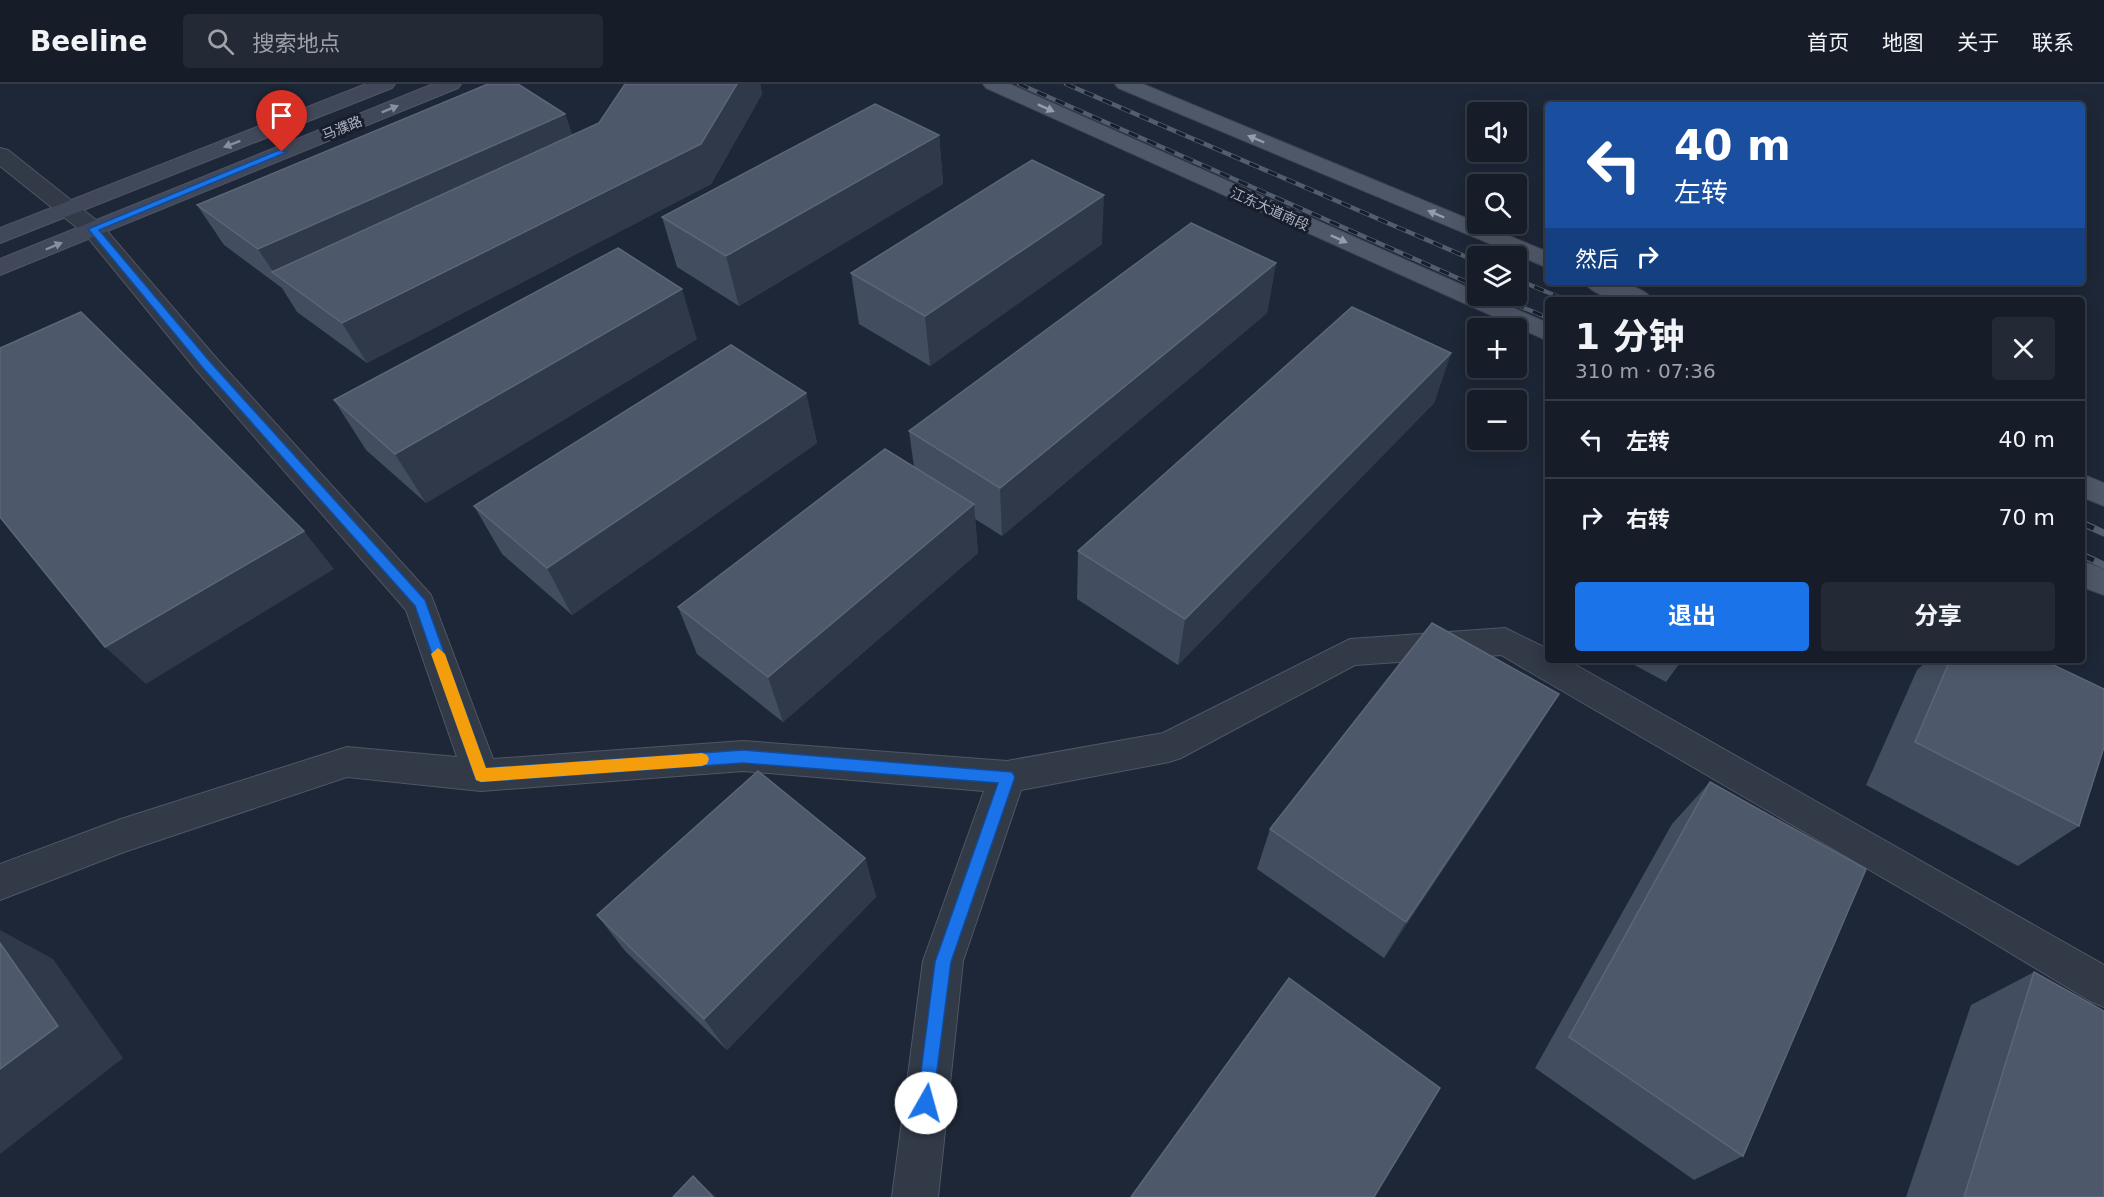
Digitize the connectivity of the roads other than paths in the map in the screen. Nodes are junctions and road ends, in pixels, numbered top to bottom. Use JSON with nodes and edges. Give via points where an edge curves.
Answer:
{"nodes":[{"id":1,"x":385,"y":84,"type":"edge"},
{"id":2,"x":451,"y":84,"type":"edge"},
{"id":3,"x":993,"y":84,"type":"edge"},
{"id":4,"x":1125,"y":84,"type":"edge"},
{"id":5,"x":0,"y":155,"type":"edge"},
{"id":6,"x":67,"y":208,"type":"junction"},
{"id":7,"x":93,"y":229,"type":"junction"},
{"id":8,"x":0,"y":236,"type":"edge"},
{"id":9,"x":1545,"y":260,"type":"edge"},
{"id":10,"x":0,"y":268,"type":"edge"},
{"id":11,"x":1604,"y":285,"type":"edge"},
{"id":12,"x":1633,"y":297,"type":"edge"},
{"id":13,"x":1545,"y":332,"type":"edge"},
{"id":14,"x":2085,"y":486,"type":"edge"},
{"id":15,"x":2104,"y":495,"type":"edge"},
{"id":16,"x":2085,"y":574,"type":"edge"},
{"id":17,"x":2104,"y":583,"type":"edge"},
{"id":18,"x":481,"y":775,"type":"junction"},
{"id":19,"x":1007,"y":777,"type":"junction"},
{"id":20,"x":0,"y":882,"type":"edge"},
{"id":21,"x":2104,"y":987,"type":"edge"},
{"id":22,"x":915,"y":1197,"type":"edge"}],
"edges":[{"from":1,"to":6,"type":"main road","one_way":true},
{"from":7,"to":2,"type":"main road","name":"马濮路","one_way":true},
{"from":3,"to":13,"type":"main road","name":"江东大道南段","one_way":true},
{"from":9,"to":4,"type":"main road","one_way":true},
{"from":5,"to":6,"type":"street"},
{"from":6,"to":7,"type":"street"},
{"from":6,"to":8,"type":"main road"},
{"from":10,"to":7,"type":"main road","name":"马濮路","one_way":true},
{"from":7,"to":18,"type":"street","via":[[207,365],[420,604]]},
{"from":11,"to":12,"type":"main road"},
{"from":14,"to":15,"type":"main road"},
{"from":16,"to":17,"type":"main road"},
{"from":18,"to":19,"type":"street","via":[[743,756]]},
{"from":18,"to":20,"type":"street","via":[[347,762],[121,836]]},
{"from":19,"to":21,"type":"street","via":[[1169,747],[1350,652],[1505,641]]},
{"from":19,"to":22,"type":"street","via":[[943,962]]}]}
